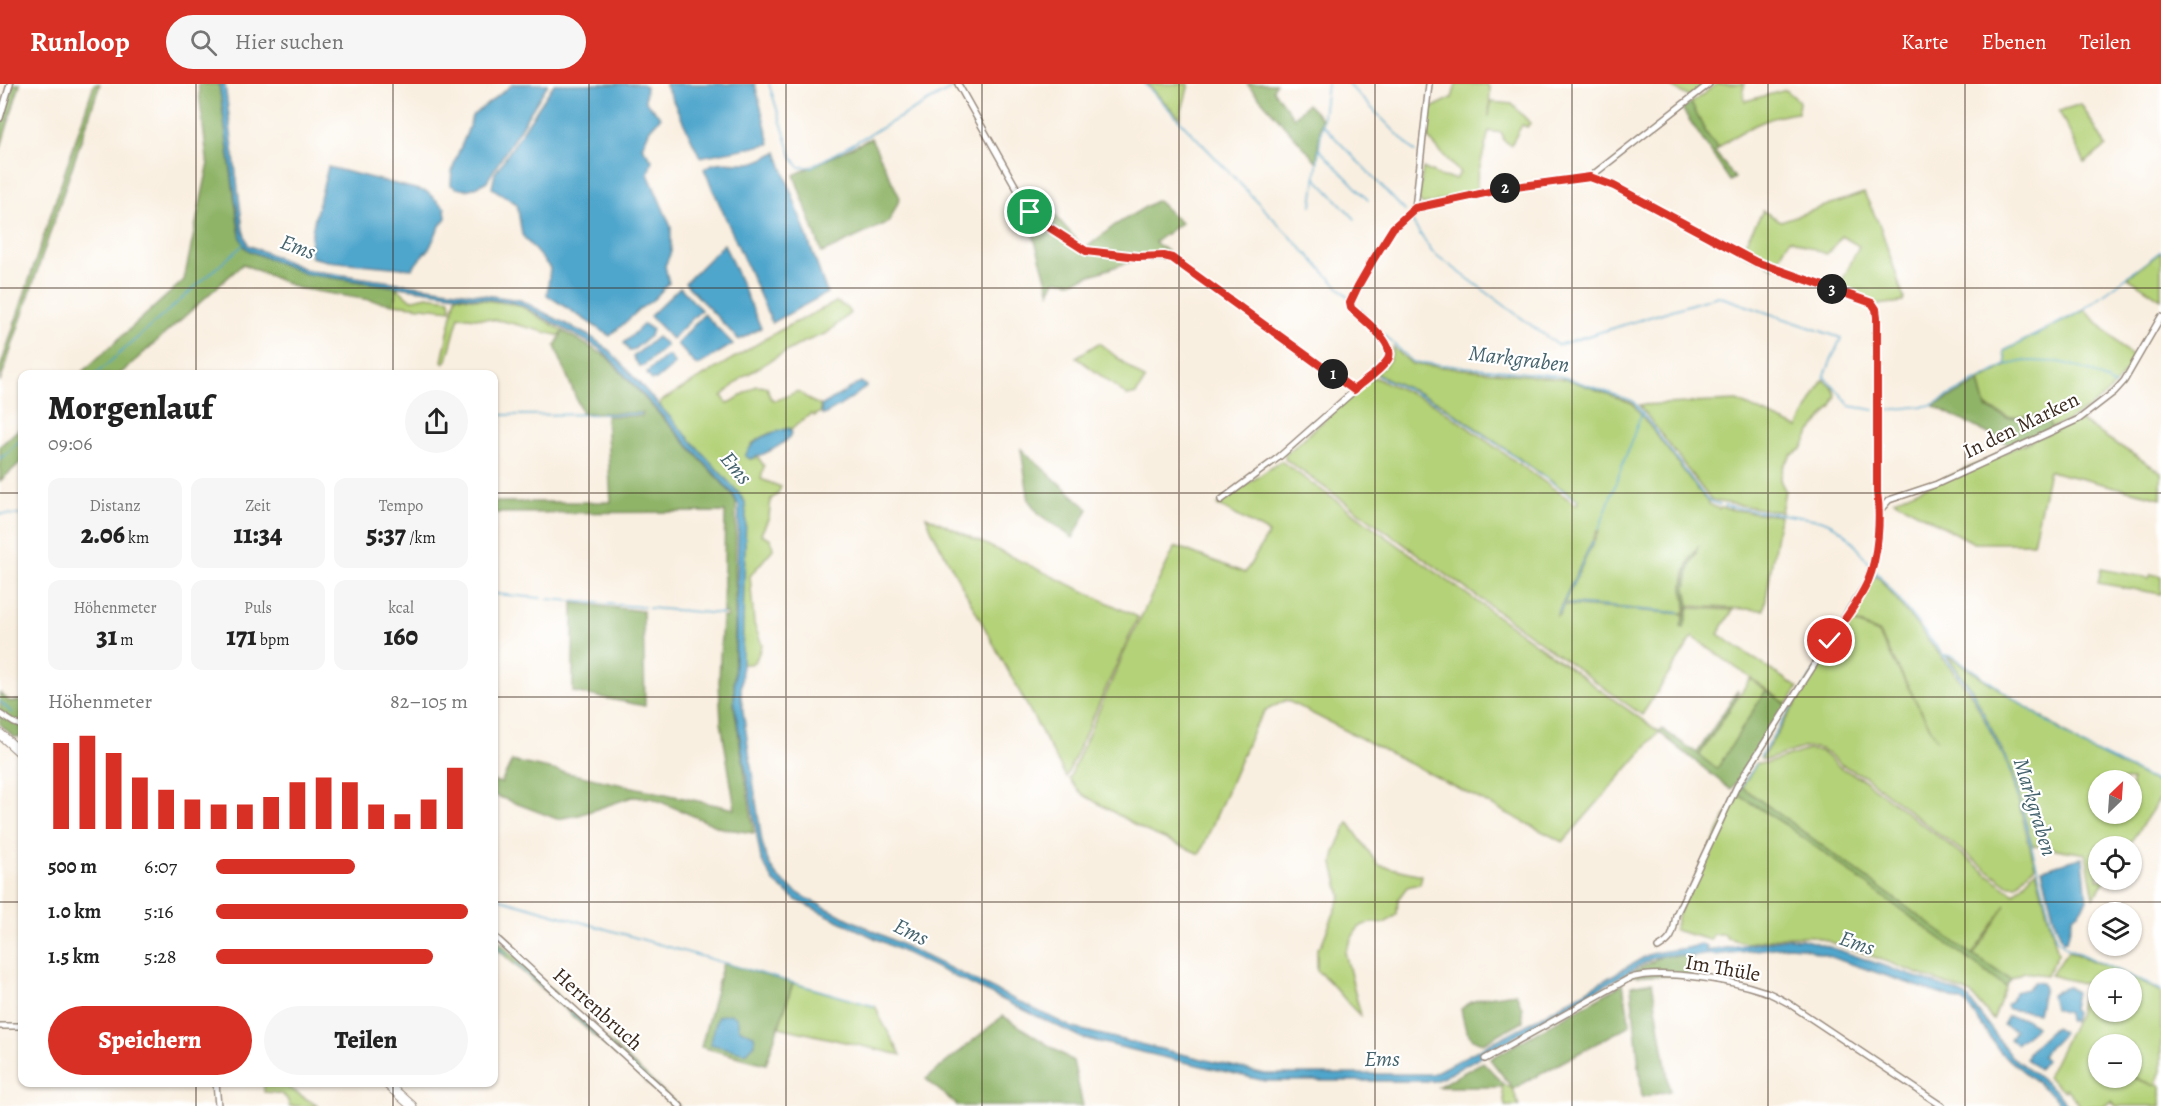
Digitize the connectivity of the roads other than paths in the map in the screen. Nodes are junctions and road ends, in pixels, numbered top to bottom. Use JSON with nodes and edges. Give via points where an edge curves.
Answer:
{"nodes":[{"id":1,"x":10,"y":84,"type":"edge"},
{"id":2,"x":1430,"y":84,"type":"edge"},
{"id":3,"x":1709,"y":84,"type":"edge"},
{"id":4,"x":960,"y":87,"type":"edge"},
{"id":5,"x":0,"y":118,"type":"edge"},
{"id":6,"x":1590,"y":177,"type":"junction"},
{"id":7,"x":1415,"y":208,"type":"junction"},
{"id":8,"x":2161,"y":317,"type":"edge"},
{"id":9,"x":1354,"y":390,"type":"junction"},
{"id":10,"x":1877,"y":492,"type":"junction"},
{"id":11,"x":1221,"y":500,"type":"dead end"},
{"id":12,"x":1889,"y":500,"type":"junction"},
{"id":13,"x":1880,"y":510,"type":"junction"},
{"id":14,"x":0,"y":714,"type":"edge"},
{"id":15,"x":18,"y":724,"type":"edge"},
{"id":16,"x":0,"y":734,"type":"edge"},
{"id":17,"x":18,"y":750,"type":"edge"},
{"id":18,"x":498,"y":940,"type":"edge"},
{"id":19,"x":1658,"y":948,"type":"dead end"},
{"id":20,"x":0,"y":1026,"type":"edge"},
{"id":21,"x":18,"y":1026,"type":"edge"},
{"id":22,"x":1485,"y":1059,"type":"dead end"},
{"id":23,"x":216,"y":1087,"type":"edge"},
{"id":24,"x":391,"y":1087,"type":"edge"},
{"id":25,"x":218,"y":1106,"type":"edge"},
{"id":26,"x":412,"y":1106,"type":"edge"},
{"id":27,"x":680,"y":1106,"type":"edge"},
{"id":28,"x":1942,"y":1106,"type":"edge"}],
"edges":[{"from":1,"to":5,"type":"street"},
{"from":2,"to":7,"type":"street"},
{"from":3,"to":6,"type":"street"},
{"from":4,"to":9,"type":"street","via":[[1030,212],[1047,226],[1086,251],[1172,258]]},
{"from":6,"to":7,"type":"street","via":[[1508,188]]},
{"from":6,"to":10,"type":"street","via":[[1756,262],[1875,306]]},
{"from":7,"to":9,"type":"street","via":[[1393,228],[1350,303],[1388,346],[1390,354],[1388,361]]},
{"from":8,"to":12,"type":"street","name":"In den Marken","via":[[2124,381],[2079,419],[1937,484]]},
{"from":9,"to":11,"type":"street","via":[[1279,457]]},
{"from":10,"to":12,"type":"street"},
{"from":10,"to":13,"type":"street"},
{"from":12,"to":13,"type":"street","name":"In den Marken"},
{"from":13,"to":19,"type":"street","via":[[1868,582],[1737,786],[1676,915],[1672,936]]},
{"from":14,"to":15,"type":"street"},
{"from":16,"to":17,"type":"main road"},
{"from":18,"to":27,"type":"street","name":"Herrenbruch"},
{"from":20,"to":21,"type":"street"},
{"from":22,"to":28,"type":"street","name":"Im Thüle","via":[[1628,979],[1647,975],[1702,978],[1764,991],[1788,1003]]},
{"from":23,"to":25,"type":"street"},
{"from":24,"to":26,"type":"main road"}]}
